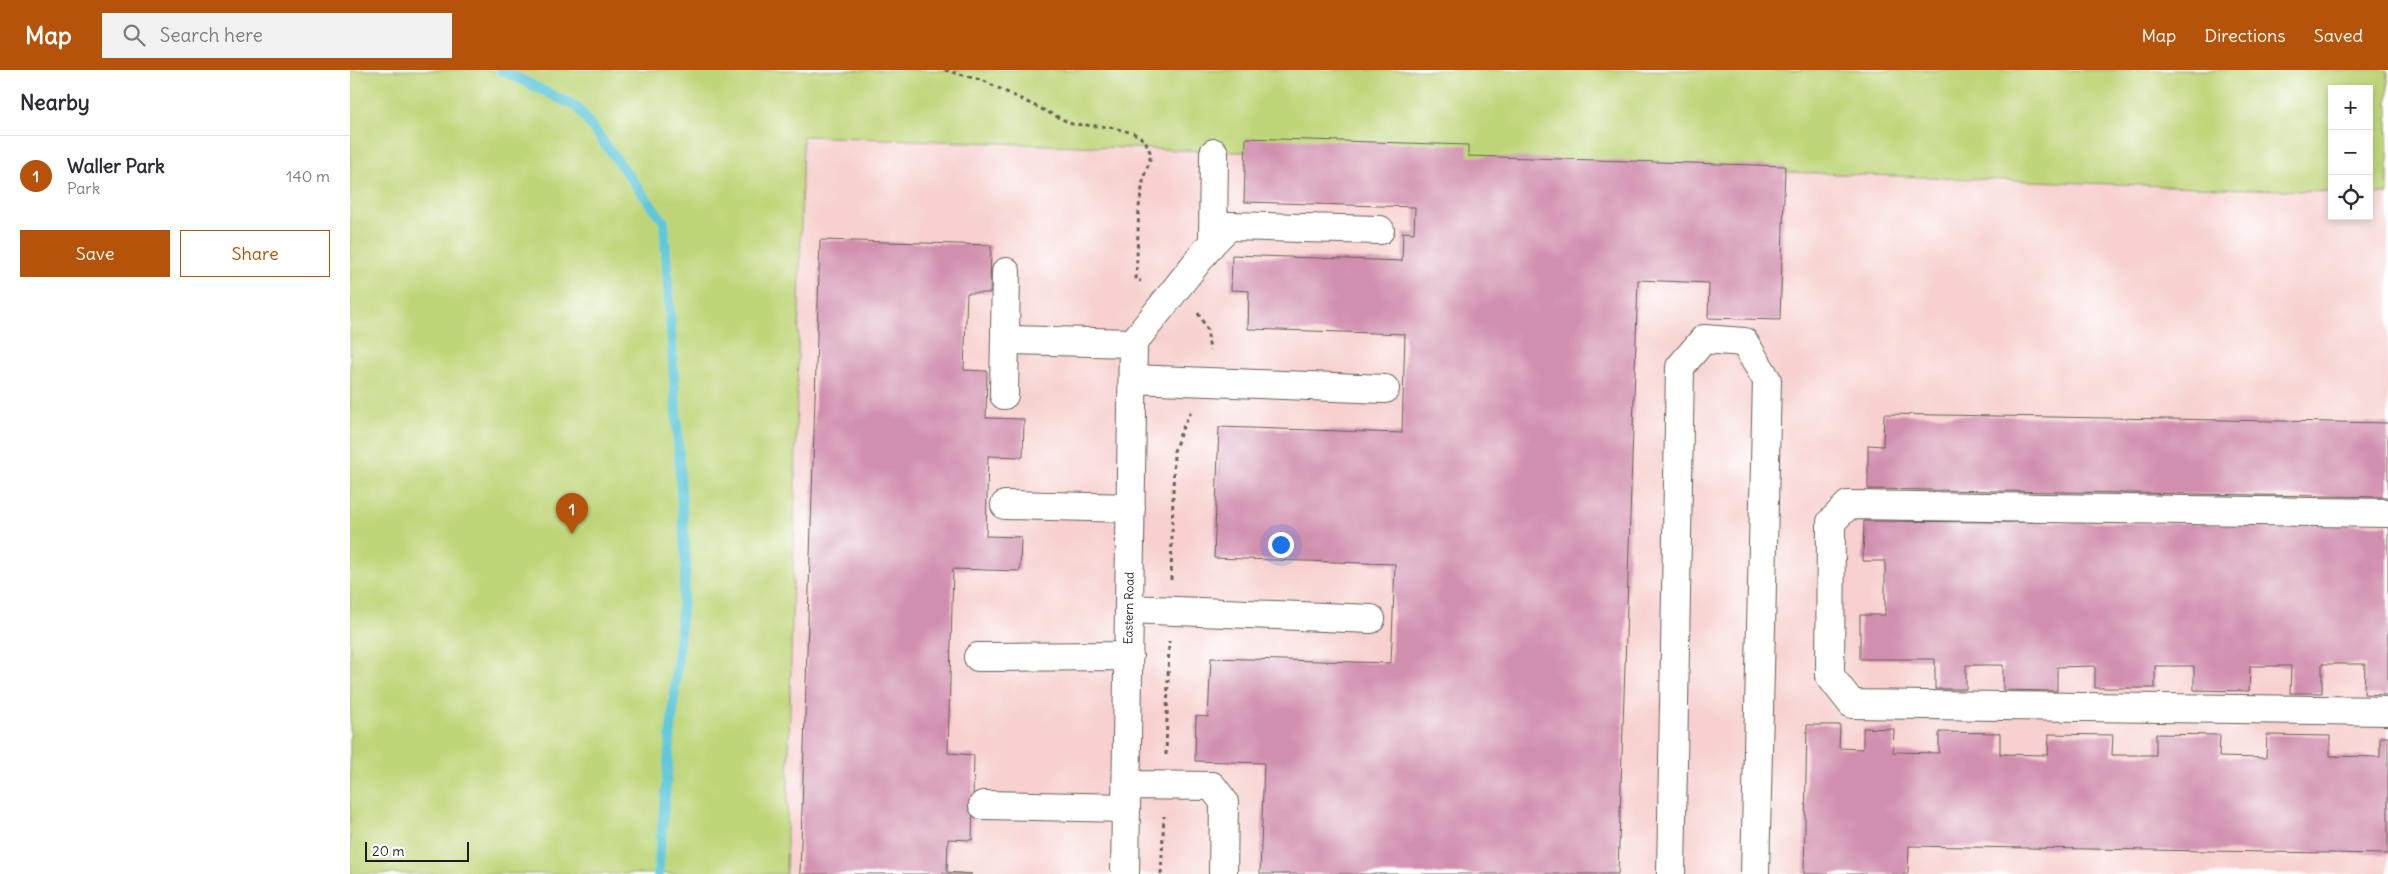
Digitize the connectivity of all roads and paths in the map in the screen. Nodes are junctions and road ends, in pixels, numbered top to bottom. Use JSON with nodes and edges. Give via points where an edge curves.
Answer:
{"nodes":[{"id":1,"x":945,"y":70,"type":"edge"},
{"id":2,"x":1214,"y":153,"type":"dead end"},
{"id":3,"x":1380,"y":230,"type":"dead end"},
{"id":4,"x":1213,"y":242,"type":"junction"},
{"id":5,"x":1006,"y":272,"type":"dead end"},
{"id":6,"x":1173,"y":293,"type":"junction"},
{"id":7,"x":1005,"y":340,"type":"junction"},
{"id":8,"x":1133,"y":343,"type":"junction"},
{"id":9,"x":1133,"y":379,"type":"junction"},
{"id":10,"x":1207,"y":382,"type":"junction"},
{"id":11,"x":1385,"y":389,"type":"dead end"},
{"id":12,"x":1004,"y":396,"type":"dead end"},
{"id":13,"x":1004,"y":505,"type":"dead end"},
{"id":14,"x":1131,"y":508,"type":"junction"},
{"id":15,"x":2388,"y":513,"type":"edge"},
{"id":16,"x":1129,"y":609,"type":"junction"},
{"id":17,"x":1170,"y":611,"type":"junction"},
{"id":18,"x":1371,"y":619,"type":"dead end"},
{"id":19,"x":978,"y":656,"type":"dead end"},
{"id":20,"x":1129,"y":656,"type":"junction"},
{"id":21,"x":2388,"y":711,"type":"edge"},
{"id":22,"x":1165,"y":785,"type":"junction"},
{"id":23,"x":1126,"y":796,"type":"junction"},
{"id":24,"x":983,"y":805,"type":"dead end"},
{"id":25,"x":1125,"y":874,"type":"edge"},
{"id":26,"x":1161,"y":874,"type":"edge"},
{"id":27,"x":1223,"y":874,"type":"edge"},
{"id":28,"x":1671,"y":874,"type":"edge"},
{"id":29,"x":1755,"y":874,"type":"edge"}],
"edges":[{"from":1,"to":6,"type":"path","via":[[984,81],[1072,124],[1110,127],[1145,140],[1150,160],[1139,207],[1136,280],[1149,281]]},
{"from":2,"to":4,"type":"street"},
{"from":3,"to":4,"type":"street","via":[[1229,226]]},
{"from":4,"to":6,"type":"street"},
{"from":5,"to":7,"type":"street"},
{"from":6,"to":8,"type":"street"},
{"from":6,"to":10,"type":"path","via":[[1197,312],[1207,329],[1212,360]]},
{"from":7,"to":8,"type":"street"},
{"from":7,"to":12,"type":"street"},
{"from":8,"to":9,"type":"street","name":"Eastern Road"},
{"from":9,"to":10,"type":"street"},
{"from":9,"to":14,"type":"street","name":"Eastern Road"},
{"from":10,"to":11,"type":"street"},
{"from":10,"to":17,"type":"path","via":[[1174,451]]},
{"from":13,"to":14,"type":"street"},
{"from":14,"to":16,"type":"street","name":"Eastern Road"},
{"from":15,"to":21,"type":"street","via":[[1848,505],[1831,522],[1830,676],[1852,704]]},
{"from":16,"to":17,"type":"street"},
{"from":16,"to":20,"type":"street","name":"Eastern Road"},
{"from":17,"to":18,"type":"street"},
{"from":17,"to":22,"type":"path"},
{"from":19,"to":20,"type":"street"},
{"from":20,"to":23,"type":"street","name":"Eastern Road"},
{"from":22,"to":23,"type":"street"},
{"from":22,"to":26,"type":"path"},
{"from":22,"to":27,"type":"street","via":[[1212,786],[1224,802]]},
{"from":23,"to":24,"type":"street"},
{"from":23,"to":25,"type":"street","name":"Eastern Road"},
{"from":28,"to":29,"type":"street","via":[[1680,367],[1704,340],[1744,342],[1767,380]]}]}
